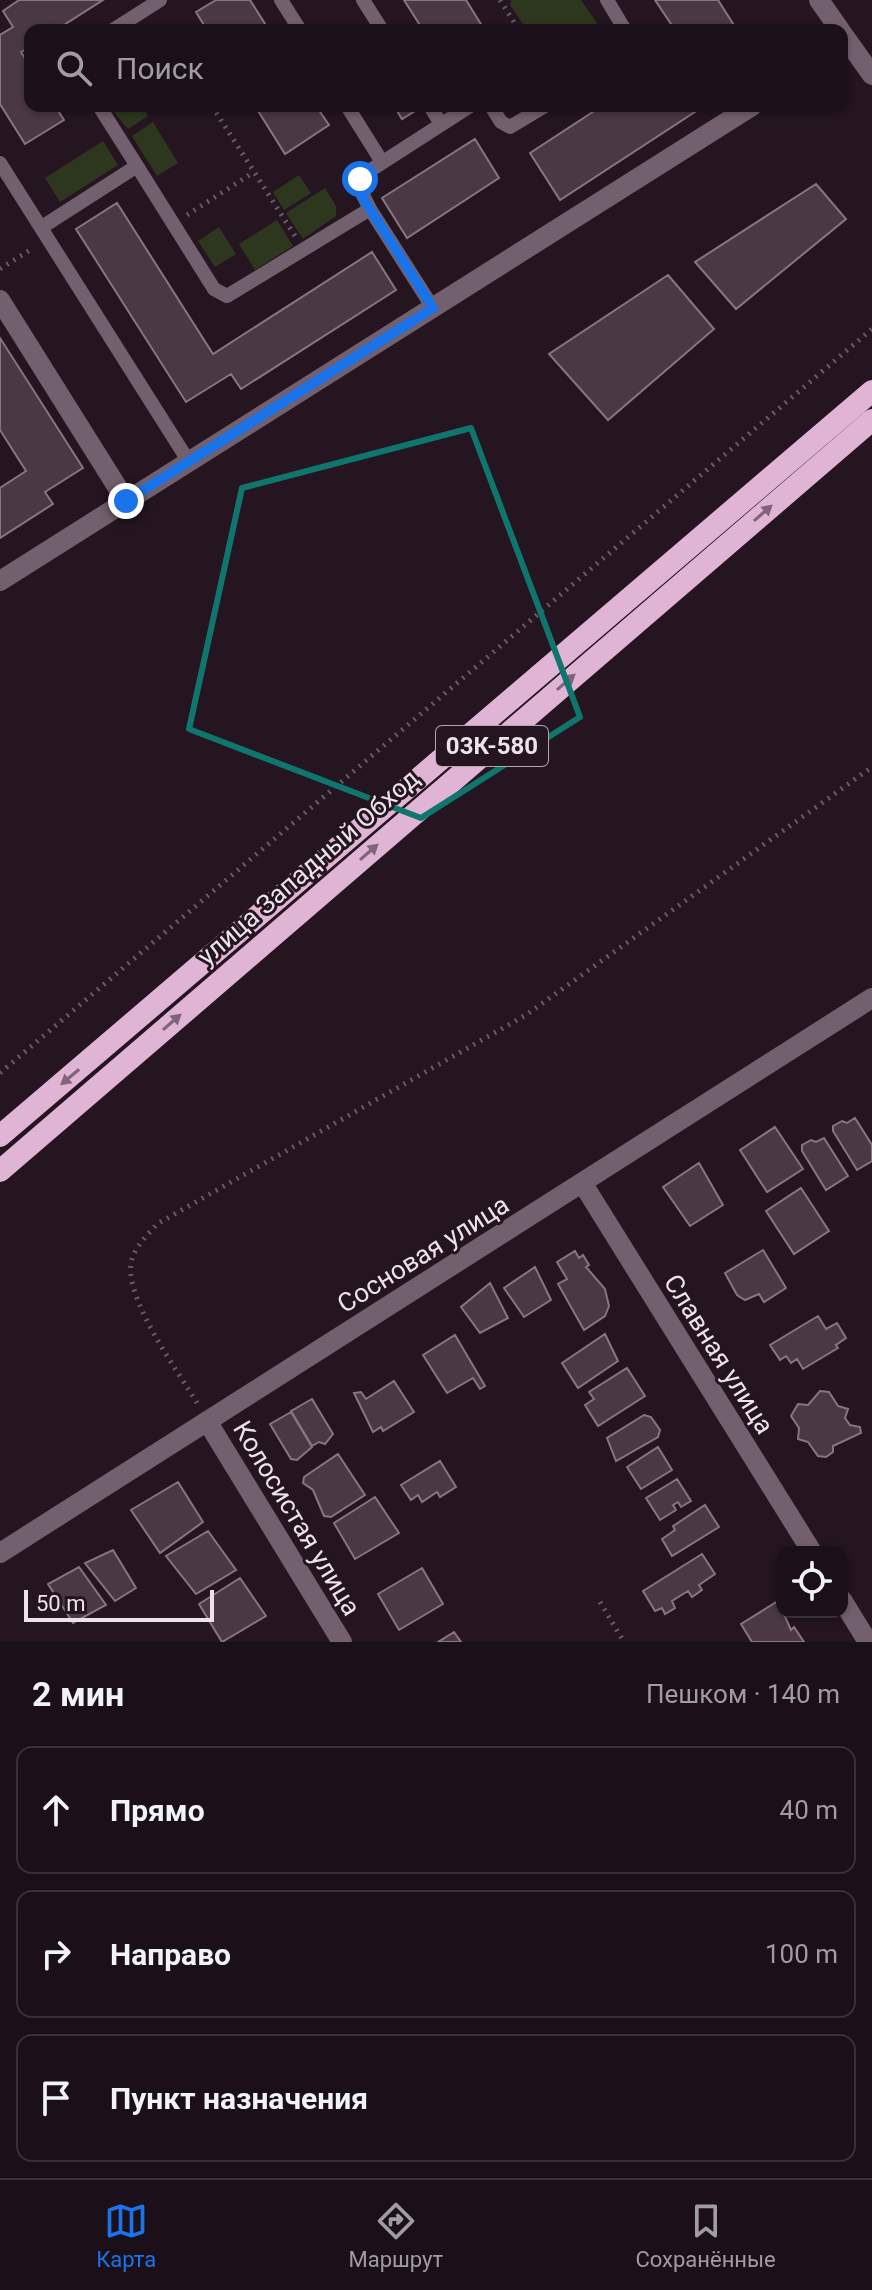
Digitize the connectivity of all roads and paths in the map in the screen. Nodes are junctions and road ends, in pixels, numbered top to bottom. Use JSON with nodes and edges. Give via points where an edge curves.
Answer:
{"nodes":[{"id":1,"x":160,"y":0,"type":"edge"},
{"id":2,"x":281,"y":0,"type":"edge"},
{"id":3,"x":363,"y":0,"type":"edge"},
{"id":4,"x":500,"y":0,"type":"edge"},
{"id":5,"x":607,"y":0,"type":"edge"},
{"id":6,"x":819,"y":0,"type":"edge"},
{"id":7,"x":122,"y":24,"type":"edge"},
{"id":8,"x":296,"y":24,"type":"edge"},
{"id":9,"x":378,"y":24,"type":"edge"},
{"id":10,"x":515,"y":24,"type":"edge"},
{"id":11,"x":621,"y":24,"type":"edge"},
{"id":12,"x":834,"y":24,"type":"edge"},
{"id":13,"x":848,"y":45,"type":"edge"},
{"id":14,"x":872,"y":75,"type":"edge"},
{"id":15,"x":103,"y":112,"type":"edge"},
{"id":16,"x":216,"y":112,"type":"edge"},
{"id":17,"x":351,"y":112,"type":"edge"},
{"id":18,"x":434,"y":112,"type":"edge"},
{"id":19,"x":460,"y":112,"type":"edge"},
{"id":20,"x":495,"y":112,"type":"edge"},
{"id":21,"x":535,"y":112,"type":"edge"},
{"id":22,"x":743,"y":112,"type":"edge"},
{"id":23,"x":441,"y":124,"type":"junction"},
{"id":24,"x":382,"y":162,"type":"junction"},
{"id":25,"x":0,"y":163,"type":"edge"},
{"id":26,"x":137,"y":166,"type":"junction"},
{"id":27,"x":254,"y":172,"type":"junction"},
{"id":28,"x":370,"y":209,"type":"junction"},
{"id":29,"x":173,"y":224,"type":"junction"},
{"id":30,"x":45,"y":232,"type":"junction"},
{"id":31,"x":304,"y":250,"type":"junction"},
{"id":32,"x":0,"y":269,"type":"edge"},
{"id":33,"x":0,"y":300,"type":"edge"},
{"id":34,"x":433,"y":308,"type":"junction"},
{"id":35,"x":872,"y":329,"type":"edge"},
{"id":36,"x":872,"y":391,"type":"edge"},
{"id":37,"x":872,"y":420,"type":"edge"},
{"id":38,"x":189,"y":462,"type":"junction"},
{"id":39,"x":126,"y":501,"type":"junction"},
{"id":40,"x":0,"y":581,"type":"edge"},
{"id":41,"x":872,"y":767,"type":"edge"},
{"id":42,"x":872,"y":998,"type":"edge"},
{"id":43,"x":0,"y":1073,"type":"edge"},
{"id":44,"x":0,"y":1136,"type":"edge"},
{"id":45,"x":0,"y":1171,"type":"edge"},
{"id":46,"x":583,"y":1184,"type":"junction"},
{"id":47,"x":207,"y":1421,"type":"junction"},
{"id":48,"x":808,"y":1546,"type":"edge"},
{"id":49,"x":0,"y":1553,"type":"edge"},
{"id":50,"x":600,"y":1602,"type":"dead end"},
{"id":51,"x":848,"y":1610,"type":"edge"},
{"id":52,"x":342,"y":1642,"type":"edge"},
{"id":53,"x":624,"y":1642,"type":"edge"},
{"id":54,"x":868,"y":1642,"type":"edge"}],
"edges":[{"from":1,"to":7,"type":"lane"},
{"from":2,"to":8,"type":"lane"},
{"from":3,"to":9,"type":"lane"},
{"from":4,"to":10,"type":"path"},
{"from":5,"to":11,"type":"lane"},
{"from":6,"to":12,"type":"street"},
{"from":13,"to":14,"type":"street"},
{"from":15,"to":26,"type":"lane"},
{"from":16,"to":27,"type":"path"},
{"from":17,"to":24,"type":"lane"},
{"from":18,"to":23,"type":"lane"},
{"from":19,"to":23,"type":"lane"},
{"from":20,"to":21,"type":"lane","via":[[510,127]]},
{"from":22,"to":34,"type":"street"},
{"from":23,"to":24,"type":"lane"},
{"from":24,"to":28,"type":"lane","via":[[360,179],[361,195]]},
{"from":25,"to":30,"type":"lane"},
{"from":26,"to":29,"type":"lane"},
{"from":26,"to":30,"type":"lane"},
{"from":27,"to":29,"type":"path"},
{"from":27,"to":31,"type":"path"},
{"from":28,"to":31,"type":"lane"},
{"from":28,"to":34,"type":"lane"},
{"from":29,"to":31,"type":"lane","via":[[214,289],[227,296]]},
{"from":30,"to":32,"type":"path"},
{"from":30,"to":38,"type":"lane"},
{"from":33,"to":39,"type":"street"},
{"from":34,"to":38,"type":"street"},
{"from":35,"to":43,"type":"path"},
{"from":36,"to":44,"type":"highway","name":"улица Западный Обход","number":"03К-580","one_way":true},
{"from":45,"to":37,"type":"highway","name":"улица Западный Обход","number":"03К-580","one_way":true},
{"from":38,"to":39,"type":"street"},
{"from":39,"to":40,"type":"street"},
{"from":41,"to":47,"type":"path","via":[[526,1015],[157,1224],[132,1260],[135,1297]]},
{"from":42,"to":46,"type":"street","name":"Сосновая улица"},
{"from":46,"to":47,"type":"street","name":"Сосновая улица"},
{"from":46,"to":48,"type":"street","name":"Славная улица"},
{"from":47,"to":49,"type":"street","name":"Сосновая улица"},
{"from":47,"to":52,"type":"street","name":"Колосистая улица"},
{"from":50,"to":53,"type":"path"},
{"from":51,"to":54,"type":"street"}]}
